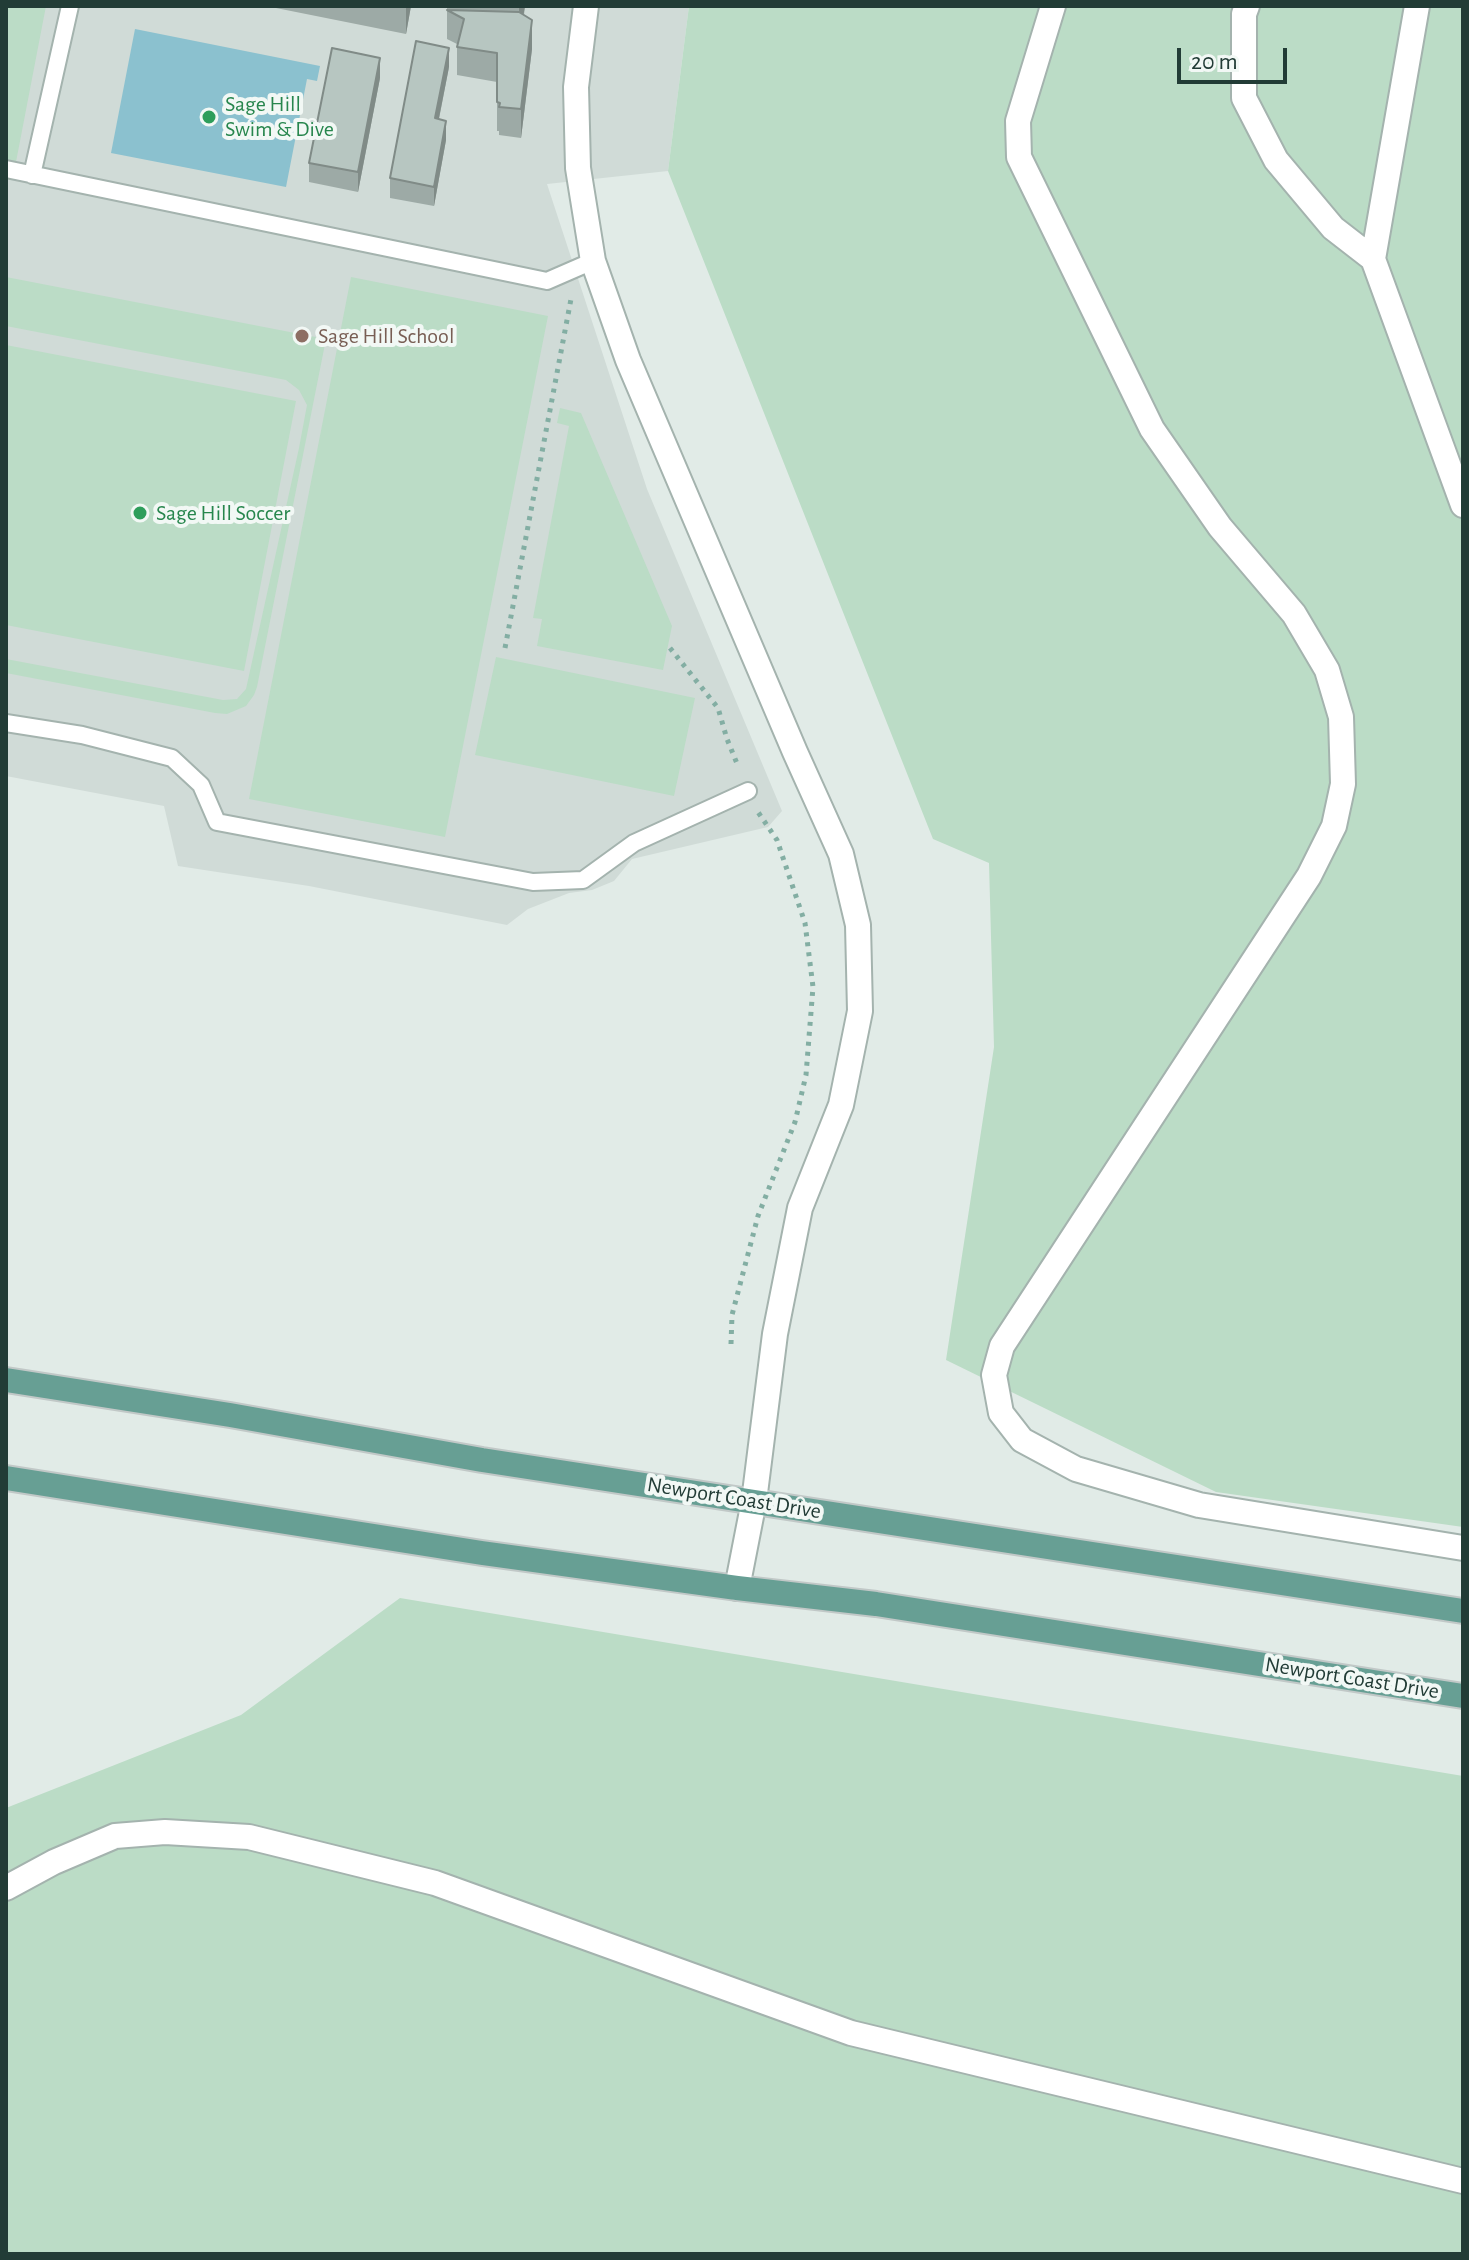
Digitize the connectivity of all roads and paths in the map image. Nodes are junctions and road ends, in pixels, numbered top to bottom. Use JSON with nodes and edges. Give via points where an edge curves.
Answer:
{"nodes":[{"id":1,"x":70,"y":6,"type":"edge"},
{"id":2,"x":586,"y":6,"type":"edge"},
{"id":3,"x":1053,"y":6,"type":"edge"},
{"id":4,"x":1247,"y":6,"type":"edge"},
{"id":5,"x":1417,"y":6,"type":"edge"},
{"id":6,"x":6,"y":169,"type":"edge"},
{"id":7,"x":32,"y":175,"type":"junction"},
{"id":8,"x":1373,"y":259,"type":"junction"},
{"id":9,"x":593,"y":261,"type":"junction"},
{"id":10,"x":571,"y":295,"type":"dead end"},
{"id":11,"x":1463,"y":505,"type":"edge"},
{"id":12,"x":505,"y":648,"type":"dead end"},
{"id":13,"x":670,"y":648,"type":"dead end"},
{"id":14,"x":6,"y":723,"type":"edge"},
{"id":15,"x":748,"y":791,"type":"junction"},
{"id":16,"x":731,"y":1344,"type":"dead end"},
{"id":17,"x":6,"y":1380,"type":"edge"},
{"id":18,"x":6,"y":1478,"type":"edge"},
{"id":19,"x":754,"y":1501,"type":"junction"},
{"id":20,"x":1463,"y":1548,"type":"edge"},
{"id":21,"x":737,"y":1588,"type":"junction"},
{"id":22,"x":1463,"y":1611,"type":"edge"},
{"id":23,"x":1463,"y":1696,"type":"edge"},
{"id":24,"x":6,"y":1888,"type":"edge"},
{"id":25,"x":1463,"y":2181,"type":"edge"}],
"edges":[{"from":1,"to":7,"type":"lane"},
{"from":2,"to":9,"type":"street","via":[[576,87],[578,168]]},
{"from":3,"to":20,"type":"street","via":[[1018,121],[1019,157],[1152,429],[1220,527],[1294,614],[1327,670],[1341,717],[1343,784],[1334,826],[1309,876],[1002,1346],[994,1375],[1001,1413],[1022,1440],[1076,1469],[1199,1505]]},
{"from":4,"to":8,"type":"street","via":[[1244,98],[1276,160],[1333,228]]},
{"from":5,"to":8,"type":"street"},
{"from":6,"to":7,"type":"lane"},
{"from":7,"to":9,"type":"lane","via":[[547,281]]},
{"from":8,"to":11,"type":"street"},
{"from":9,"to":19,"type":"street","via":[[628,360],[841,854],[858,925],[860,1011],[841,1105],[800,1208],[775,1334]]},
{"from":10,"to":12,"type":"path"},
{"from":13,"to":15,"type":"path","via":[[718,708]]},
{"from":14,"to":15,"type":"lane","via":[[172,758],[201,785],[217,822],[533,882],[583,880],[634,843]]},
{"from":15,"to":16,"type":"path","via":[[777,840],[805,923],[813,987],[806,1075],[795,1122],[758,1216],[732,1315]]},
{"from":17,"to":19,"type":"main road","name":"Newport Coast Drive"},
{"from":18,"to":21,"type":"main road","name":"Newport Coast Drive"},
{"from":19,"to":21,"type":"street"},
{"from":19,"to":22,"type":"main road","name":"Newport Coast Drive"},
{"from":21,"to":23,"type":"main road","name":"Newport Coast Drive","via":[[876,1604]]},
{"from":24,"to":25,"type":"street","via":[[115,1836],[165,1832],[249,1837],[435,1883],[851,2033]]}]}
